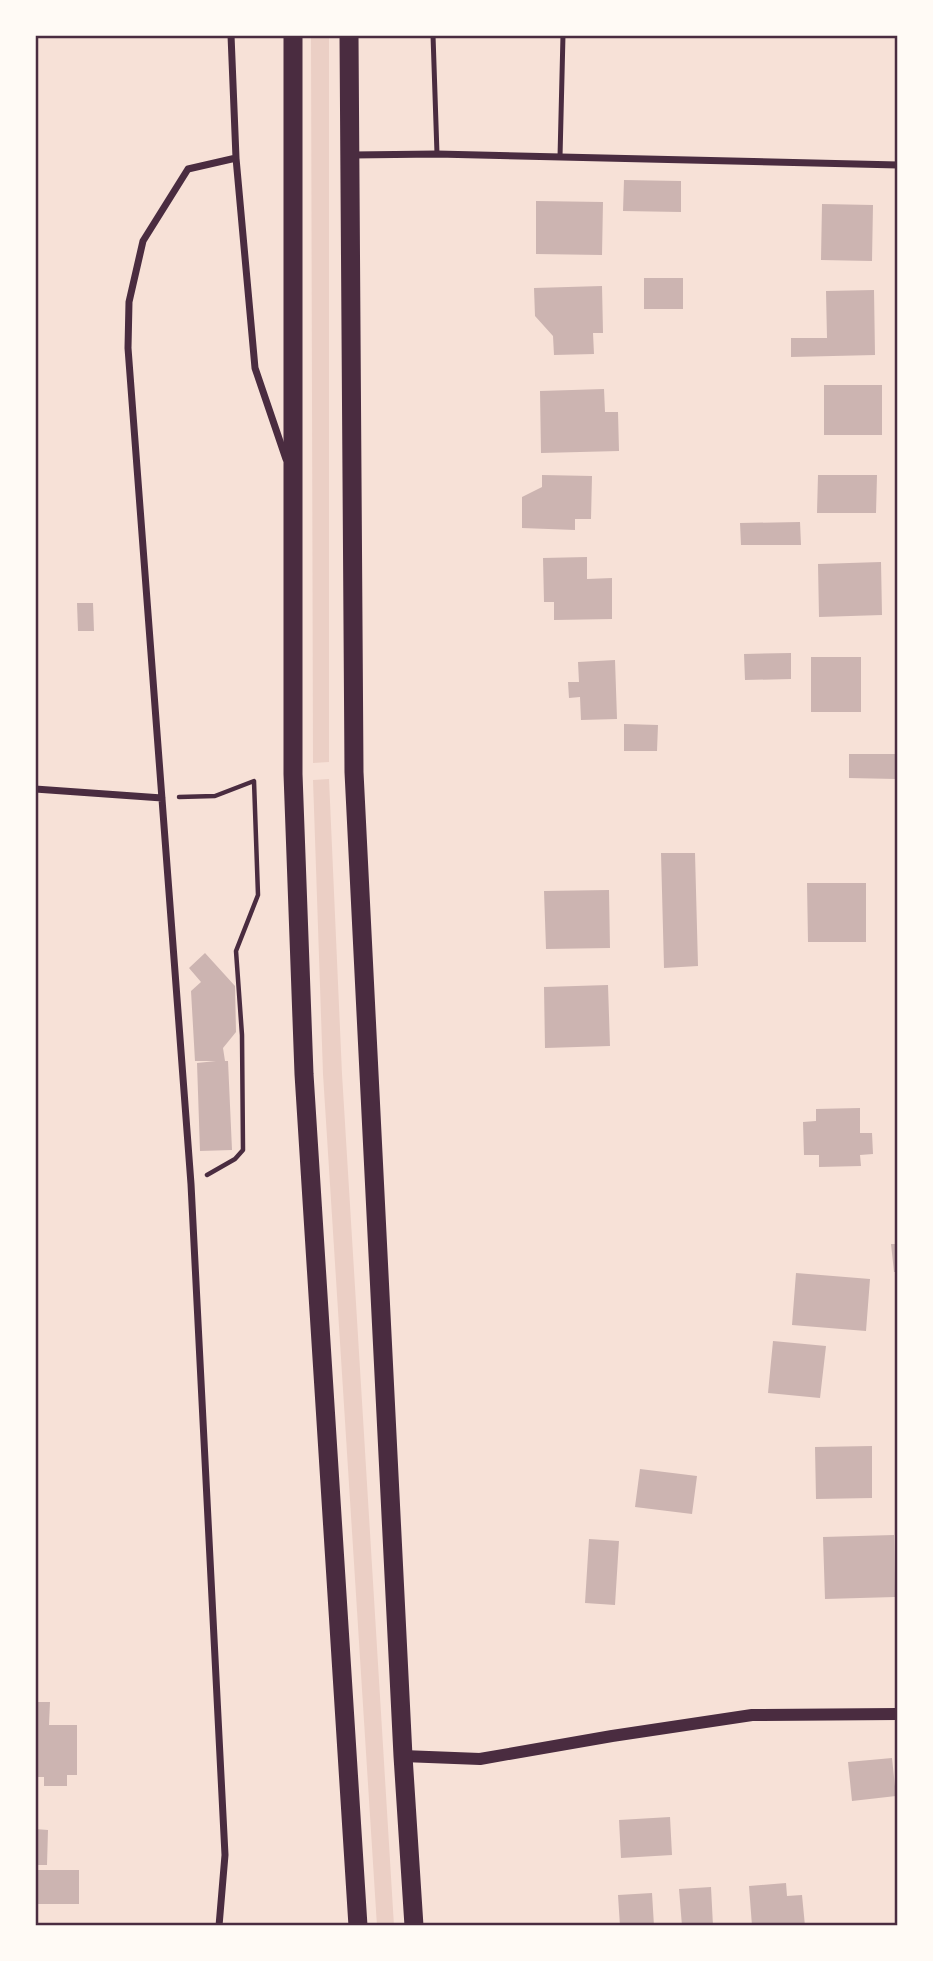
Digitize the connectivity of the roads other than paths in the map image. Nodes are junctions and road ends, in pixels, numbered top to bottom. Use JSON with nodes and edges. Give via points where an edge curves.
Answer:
{"nodes":[{"id":1,"x":231,"y":35,"type":"edge"},
{"id":2,"x":293,"y":35,"type":"edge"},
{"id":3,"x":349,"y":35,"type":"edge"},
{"id":4,"x":433,"y":35,"type":"edge"},
{"id":5,"x":563,"y":35,"type":"edge"},
{"id":6,"x":437,"y":154,"type":"junction"},
{"id":7,"x":350,"y":155,"type":"junction"},
{"id":8,"x":560,"y":157,"type":"junction"},
{"id":9,"x":236,"y":158,"type":"junction"},
{"id":10,"x":898,"y":165,"type":"edge"},
{"id":11,"x":293,"y":479,"type":"junction"},
{"id":12,"x":35,"y":789,"type":"edge"},
{"id":13,"x":162,"y":798,"type":"junction"},
{"id":14,"x":898,"y":1714,"type":"edge"},
{"id":15,"x":403,"y":1755,"type":"junction"},
{"id":16,"x":219,"y":1926,"type":"edge"},
{"id":17,"x":358,"y":1926,"type":"edge"},
{"id":18,"x":414,"y":1926,"type":"edge"}],
"edges":[{"from":1,"to":9,"type":"street"},
{"from":2,"to":11,"type":"highway"},
{"from":3,"to":7,"type":"highway"},
{"from":4,"to":6,"type":"lane"},
{"from":5,"to":8,"type":"lane"},
{"from":6,"to":7,"type":"street"},
{"from":6,"to":8,"type":"street"},
{"from":7,"to":15,"type":"highway","via":[[354,772]]},
{"from":8,"to":10,"type":"street"},
{"from":9,"to":11,"type":"street","via":[[255,368]]},
{"from":9,"to":13,"type":"street","via":[[188,169],[143,241],[129,302],[128,348]]},
{"from":11,"to":17,"type":"highway","via":[[293,774],[304,1074]]},
{"from":12,"to":13,"type":"street"},
{"from":13,"to":16,"type":"street","via":[[191,1184],[225,1855]]},
{"from":14,"to":15,"type":"street","via":[[752,1715],[480,1759]]},
{"from":15,"to":18,"type":"highway"}]}
